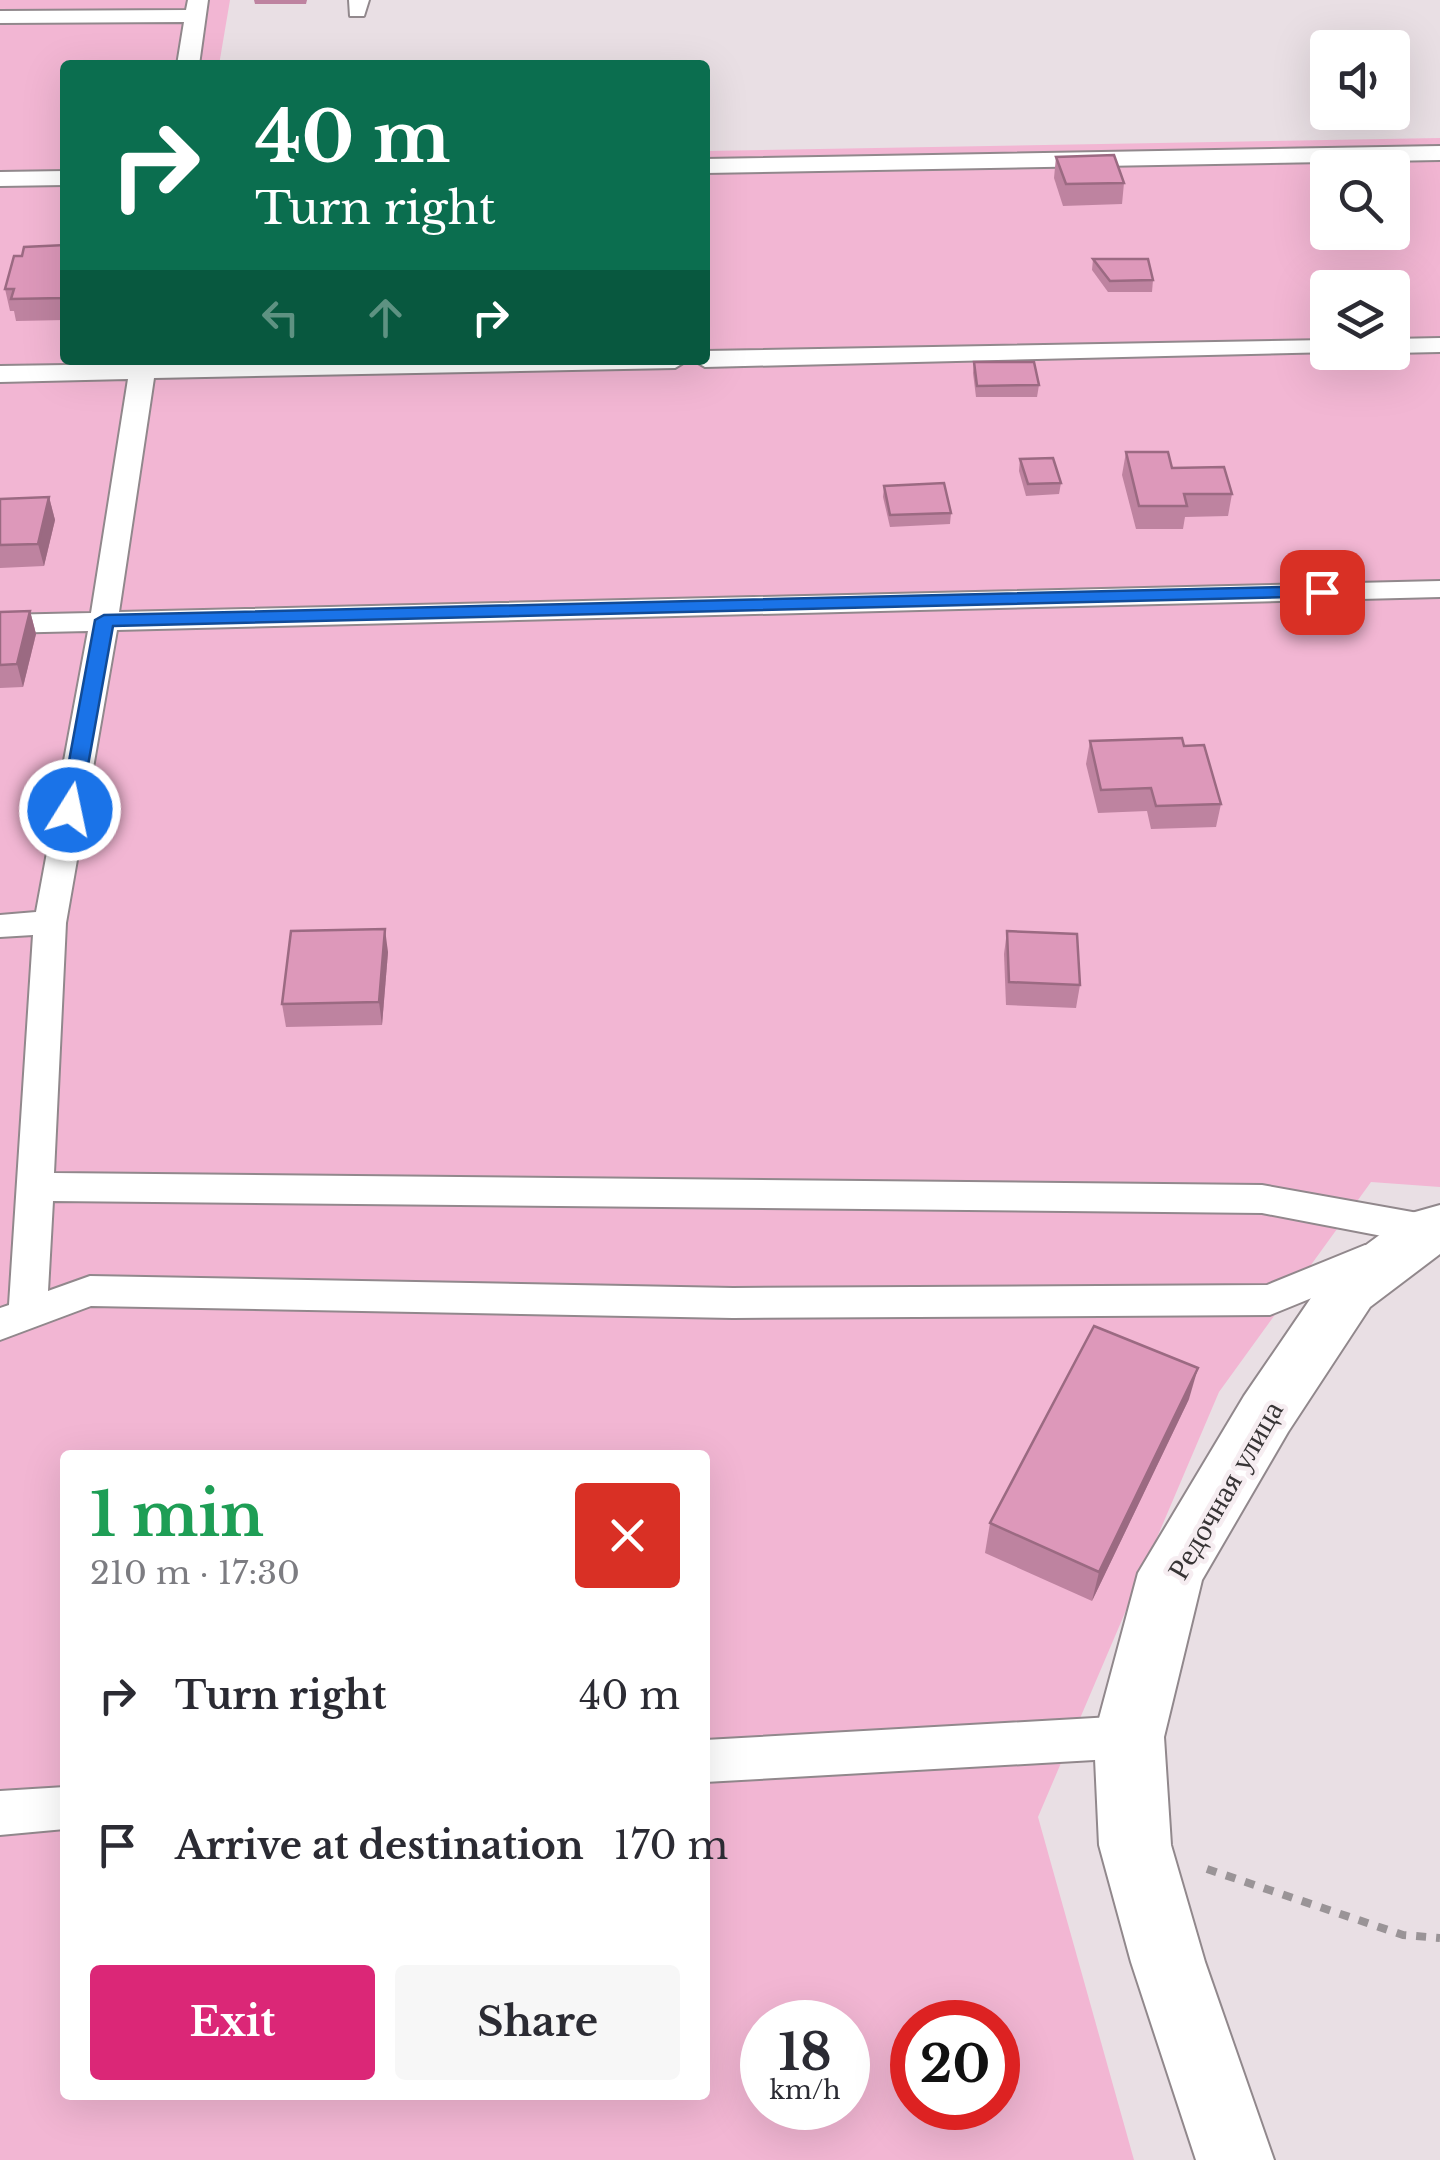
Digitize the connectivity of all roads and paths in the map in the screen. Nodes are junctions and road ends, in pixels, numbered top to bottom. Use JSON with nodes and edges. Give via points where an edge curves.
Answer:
{"nodes":[{"id":1,"x":197,"y":8,"type":"edge"},
{"id":2,"x":0,"y":17,"type":"edge"},
{"id":3,"x":189,"y":60,"type":"edge"},
{"id":4,"x":1440,"y":154,"type":"edge"},
{"id":5,"x":710,"y":166,"type":"edge"},
{"id":6,"x":60,"y":178,"type":"edge"},
{"id":7,"x":0,"y":179,"type":"edge"},
{"id":8,"x":1440,"y":345,"type":"edge"},
{"id":9,"x":1410,"y":346,"type":"edge"},
{"id":10,"x":1310,"y":347,"type":"edge"},
{"id":11,"x":710,"y":360,"type":"edge"},
{"id":12,"x":143,"y":365,"type":"edge"},
{"id":13,"x":0,"y":374,"type":"edge"},
{"id":14,"x":1440,"y":589,"type":"edge"},
{"id":15,"x":104,"y":620,"type":"junction"},
{"id":16,"x":0,"y":624,"type":"edge"},
{"id":17,"x":50,"y":923,"type":"junction"},
{"id":18,"x":0,"y":926,"type":"edge"},
{"id":19,"x":37,"y":1187,"type":"junction"},
{"id":20,"x":1434,"y":1229,"type":"edge"},
{"id":21,"x":14,"y":1319,"type":"edge"},
{"id":22,"x":1129,"y":1737,"type":"junction"},
{"id":23,"x":710,"y":1761,"type":"edge"},
{"id":24,"x":60,"y":1808,"type":"edge"},
{"id":25,"x":0,"y":1813,"type":"edge"},
{"id":26,"x":1135,"y":1845,"type":"junction"},
{"id":27,"x":1440,"y":1938,"type":"edge"},
{"id":28,"x":1235,"y":2160,"type":"edge"}],
"edges":[{"from":1,"to":2,"type":"lane"},
{"from":1,"to":3,"type":"lane"},
{"from":4,"to":5,"type":"lane"},
{"from":6,"to":7,"type":"lane"},
{"from":8,"to":9,"type":"lane"},
{"from":10,"to":11,"type":"lane"},
{"from":12,"to":13,"type":"lane"},
{"from":12,"to":15,"type":"lane"},
{"from":14,"to":15,"type":"lane"},
{"from":15,"to":16,"type":"lane"},
{"from":15,"to":17,"type":"lane"},
{"from":17,"to":18,"type":"lane"},
{"from":17,"to":19,"type":"lane"},
{"from":19,"to":20,"type":"lane","via":[[1262,1198]]},
{"from":19,"to":21,"type":"lane"},
{"from":20,"to":21,"type":"lane","via":[[1270,1300],[733,1303],[90,1291]]},
{"from":20,"to":22,"type":"street","name":"Редочная улица","via":[[1349,1290],[1266,1414],[1172,1574]]},
{"from":22,"to":23,"type":"lane"},
{"from":22,"to":26,"type":"street","name":"Редочная улица"},
{"from":24,"to":25,"type":"lane"},
{"from":26,"to":27,"type":"path","via":[[1403,1935]]},
{"from":26,"to":28,"type":"street","name":"Редочная улица"}]}
